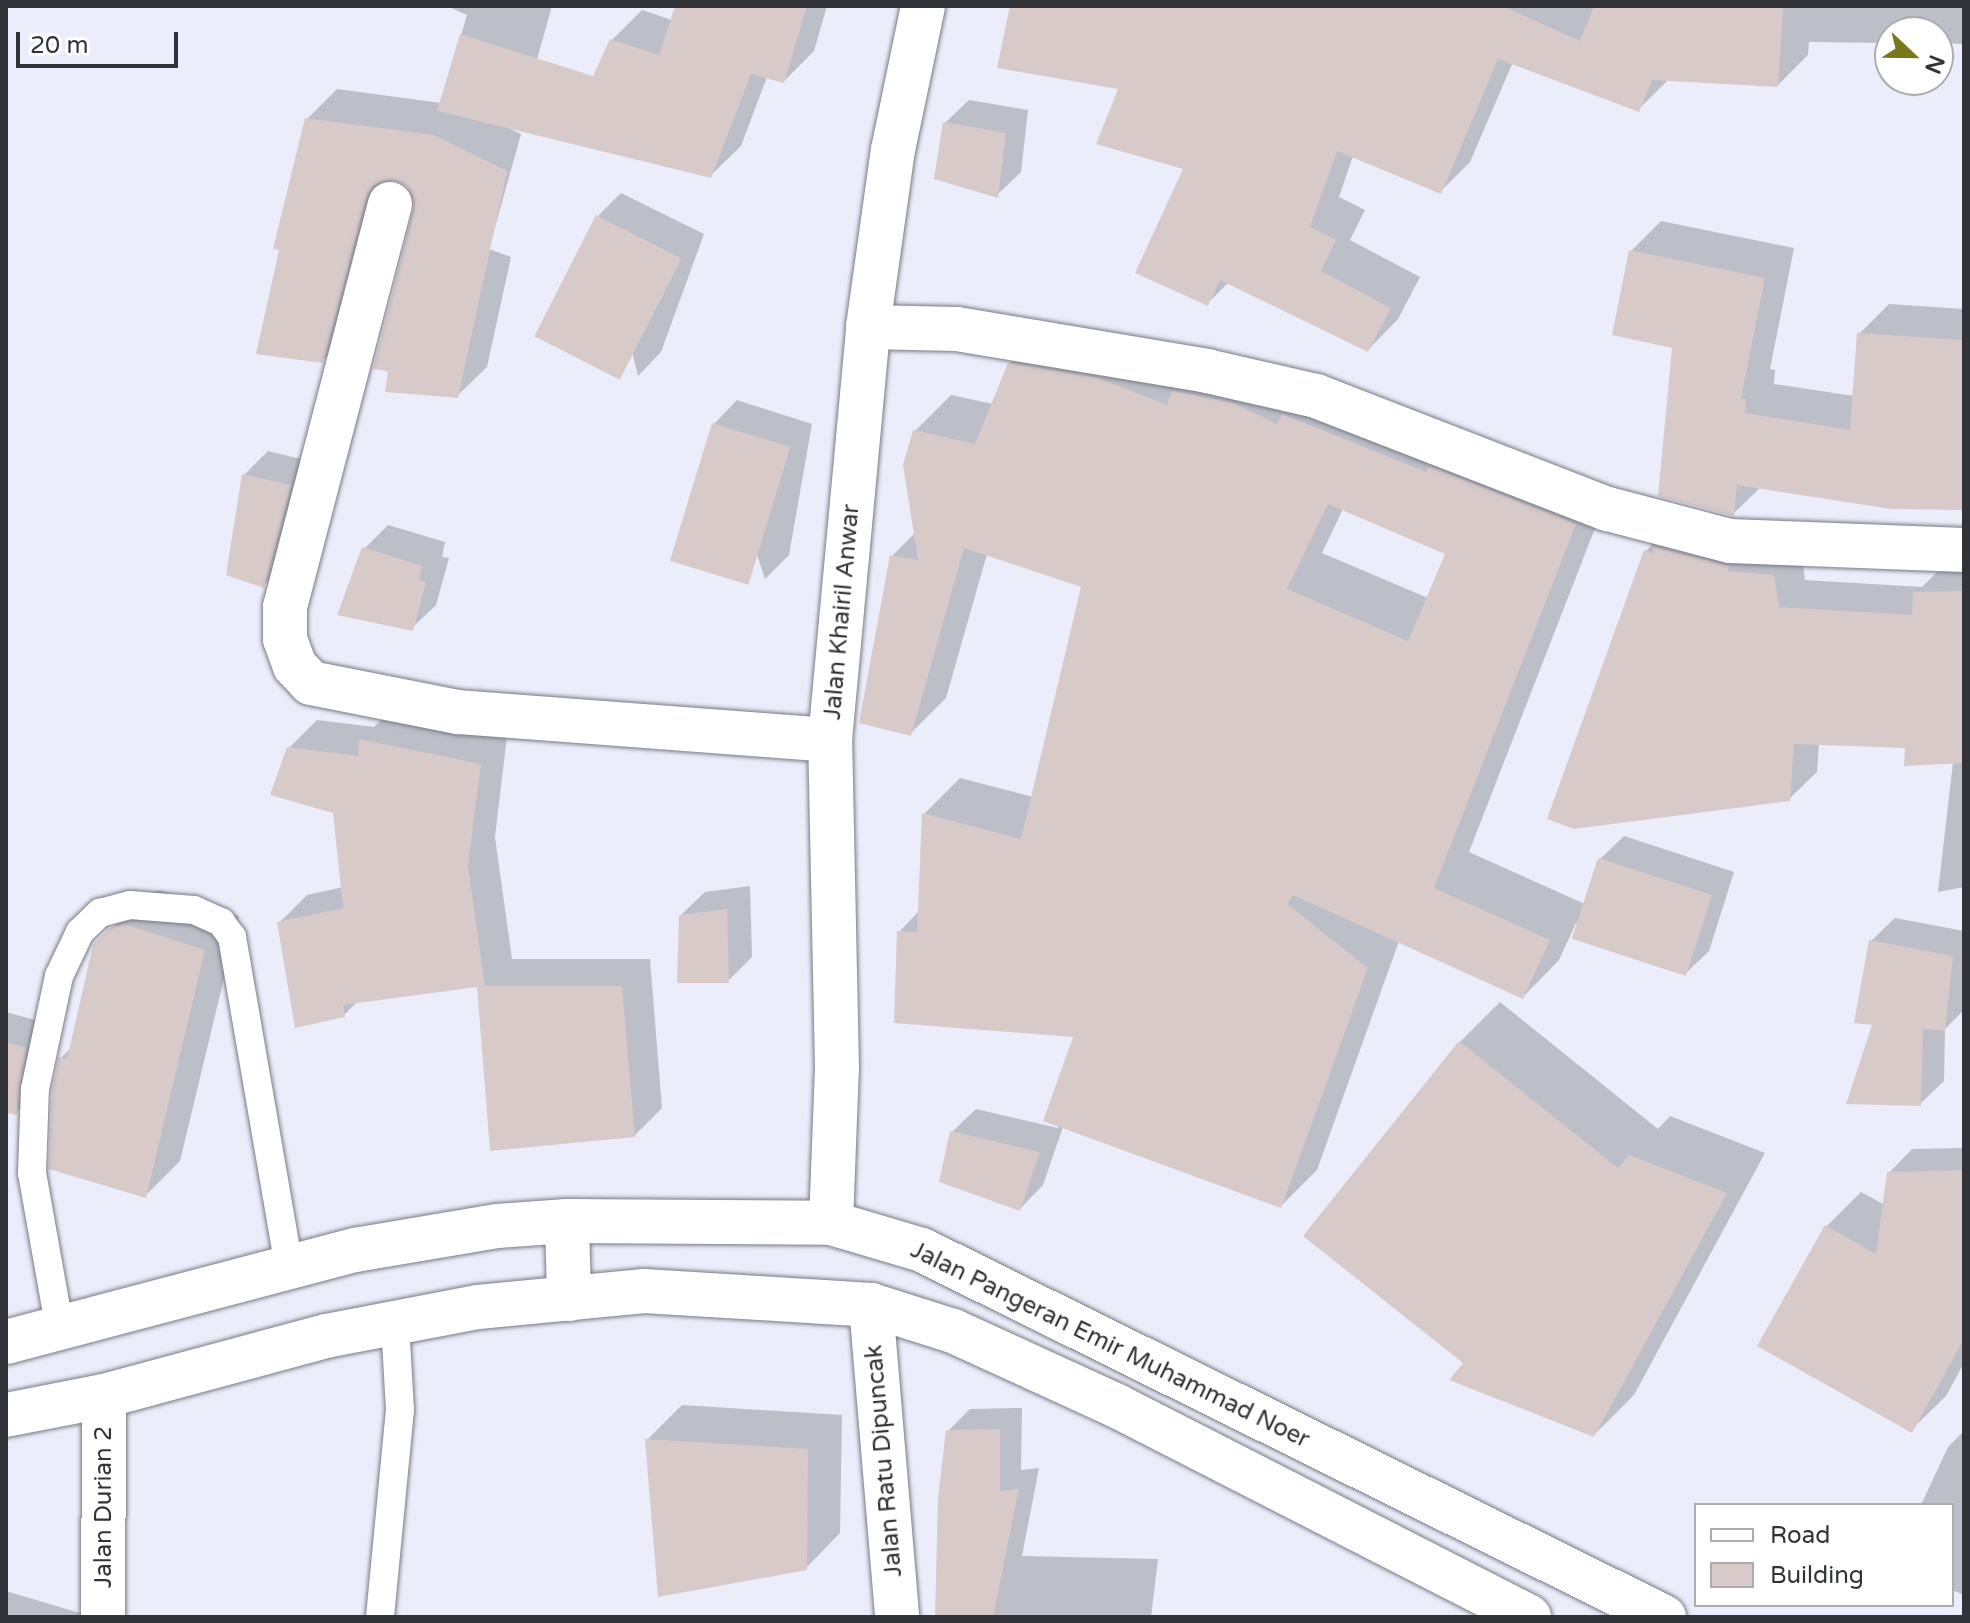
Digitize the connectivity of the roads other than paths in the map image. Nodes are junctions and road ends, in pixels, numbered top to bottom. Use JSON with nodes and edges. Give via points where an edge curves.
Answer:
{"nodes":[{"id":1,"x":923,"y":6,"type":"edge"},
{"id":2,"x":390,"y":204,"type":"dead end"},
{"id":3,"x":868,"y":327,"type":"junction"},
{"id":4,"x":1964,"y":550,"type":"edge"},
{"id":5,"x":830,"y":740,"type":"junction"},
{"id":6,"x":567,"y":1221,"type":"junction"},
{"id":7,"x":831,"y":1223,"type":"junction"},
{"id":8,"x":289,"y":1268,"type":"junction"},
{"id":9,"x":569,"y":1299,"type":"junction"},
{"id":10,"x":871,"y":1305,"type":"junction"},
{"id":11,"x":395,"y":1323,"type":"junction"},
{"id":12,"x":60,"y":1330,"type":"junction"},
{"id":13,"x":6,"y":1342,"type":"edge"},
{"id":14,"x":1142,"y":1359,"type":"junction"},
{"id":15,"x":104,"y":1396,"type":"junction"},
{"id":16,"x":1117,"y":1406,"type":"junction"},
{"id":17,"x":6,"y":1415,"type":"edge"},
{"id":18,"x":103,"y":1617,"type":"edge"},
{"id":19,"x":380,"y":1617,"type":"edge"},
{"id":20,"x":897,"y":1617,"type":"edge"},
{"id":21,"x":1529,"y":1617,"type":"edge"},
{"id":22,"x":1664,"y":1617,"type":"edge"}],
"edges":[{"from":1,"to":3,"type":"street","name":"Jalan Khairil Anwar","via":[[893,150]]},
{"from":2,"to":5,"type":"street","via":[[285,607],[285,639],[295,666],[311,683],[458,712]]},
{"from":3,"to":4,"type":"street","via":[[957,329],[1207,371],[1316,396],[1608,509],[1730,541]]},
{"from":3,"to":5,"type":"street","name":"Jalan Khairil Anwar"},
{"from":5,"to":7,"type":"street","name":"Jalan Khairil Anwar","via":[[837,1068]]},
{"from":6,"to":7,"type":"street","name":"Jalan Pangeran Emir Muhammad Noer"},
{"from":6,"to":8,"type":"street","name":"Jalan Pangeran Emir Muhammad Noer","via":[[386,1244]]},
{"from":6,"to":9,"type":"street"},
{"from":7,"to":14,"type":"street","name":"Jalan Pangeran Emir Muhammad Noer","via":[[922,1250]]},
{"from":8,"to":12,"type":"street","name":"Jalan Pangeran Emir Muhammad Noer"},
{"from":8,"to":12,"type":"lane","via":[[232,937],[221,922],[194,910],[130,905],[100,913],[80,932],[59,976],[35,1089],[32,1173]]},
{"from":9,"to":10,"type":"street","via":[[644,1291]]},
{"from":9,"to":11,"type":"street"},
{"from":10,"to":16,"type":"street","via":[[953,1331]]},
{"from":10,"to":20,"type":"street","name":"Jalan Ratu Dipuncak"},
{"from":11,"to":15,"type":"street","via":[[326,1336]]},
{"from":11,"to":19,"type":"lane","via":[[400,1410]]},
{"from":12,"to":13,"type":"street","name":"Jalan Pangeran Emir Muhammad Noer"},
{"from":14,"to":16,"type":"street"},
{"from":14,"to":22,"type":"street","name":"Jalan Pangeran Emir Muhammad Noer"},
{"from":15,"to":17,"type":"street"},
{"from":15,"to":18,"type":"street","name":"Jalan Durian 2"},
{"from":16,"to":21,"type":"street"}]}
